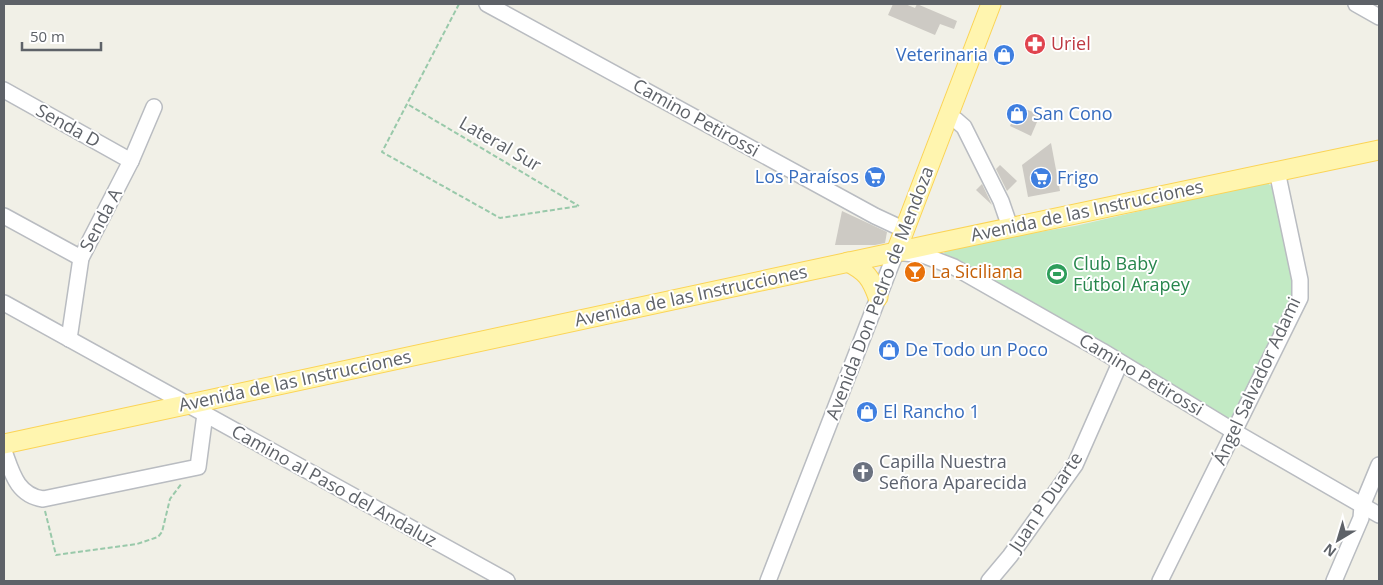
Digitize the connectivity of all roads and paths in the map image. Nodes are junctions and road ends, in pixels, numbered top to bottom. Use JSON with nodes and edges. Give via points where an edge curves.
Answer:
{"nodes":[{"id":1,"x":459,"y":4,"type":"edge"},
{"id":2,"x":487,"y":4,"type":"edge"},
{"id":3,"x":991,"y":4,"type":"edge"},
{"id":4,"x":1356,"y":4,"type":"edge"},
{"id":5,"x":1379,"y":17,"type":"edge"},
{"id":6,"x":4,"y":90,"type":"edge"},
{"id":7,"x":408,"y":105,"type":"junction"},
{"id":8,"x":154,"y":107,"type":"dead end"},
{"id":9,"x":947,"y":116,"type":"junction"},
{"id":10,"x":1379,"y":150,"type":"edge"},
{"id":11,"x":131,"y":161,"type":"junction"},
{"id":12,"x":1277,"y":171,"type":"junction"},
{"id":13,"x":4,"y":216,"type":"edge"},
{"id":14,"x":908,"y":223,"type":"junction"},
{"id":15,"x":1010,"y":228,"type":"junction"},
{"id":16,"x":933,"y":244,"type":"junction"},
{"id":17,"x":896,"y":252,"type":"junction"},
{"id":18,"x":81,"y":258,"type":"junction"},
{"id":19,"x":848,"y":262,"type":"junction"},
{"id":20,"x":878,"y":297,"type":"junction"},
{"id":21,"x":4,"y":303,"type":"edge"},
{"id":22,"x":69,"y":339,"type":"junction"},
{"id":23,"x":1120,"y":363,"type":"junction"},
{"id":24,"x":186,"y":405,"type":"junction"},
{"id":25,"x":204,"y":414,"type":"junction"},
{"id":26,"x":1235,"y":432,"type":"junction"},
{"id":27,"x":4,"y":444,"type":"edge"},
{"id":28,"x":4,"y":451,"type":"edge"},
{"id":29,"x":1379,"y":465,"type":"edge"},
{"id":30,"x":198,"y":467,"type":"junction"},
{"id":31,"x":42,"y":499,"type":"junction"},
{"id":32,"x":1362,"y":506,"type":"junction"},
{"id":33,"x":1379,"y":515,"type":"edge"},
{"id":34,"x":507,"y":581,"type":"edge"},
{"id":35,"x":768,"y":581,"type":"edge"},
{"id":36,"x":989,"y":581,"type":"edge"},
{"id":37,"x":1160,"y":581,"type":"edge"},
{"id":38,"x":1334,"y":581,"type":"edge"}],
"edges":[{"from":1,"to":7,"type":"path"},
{"from":2,"to":14,"type":"street","name":"Camino Petirossi","via":[[892,226]]},
{"from":3,"to":9,"type":"main road","name":"Avenida Don Pedro de Mendoza"},
{"from":4,"to":5,"type":"street"},
{"from":6,"to":11,"type":"street","name":"Senda D"},
{"from":7,"to":7,"type":"path","name":"Lateral Sur","via":[[579,206],[500,218],[382,152]]},
{"from":8,"to":11,"type":"street","name":"Senda A"},
{"from":9,"to":14,"type":"main road","name":"Avenida Don Pedro de Mendoza"},
{"from":9,"to":15,"type":"street","via":[[964,127],[1001,201]]},
{"from":10,"to":12,"type":"main road","name":"Avenida de las Instrucciones"},
{"from":11,"to":18,"type":"street","name":"Senda A"},
{"from":12,"to":15,"type":"main road","name":"Avenida de las Instrucciones"},
{"from":12,"to":26,"type":"street","name":"Ángel Salvador Adami","via":[[1300,280],[1300,298]]},
{"from":13,"to":18,"type":"street"},
{"from":14,"to":16,"type":"main road"},
{"from":14,"to":17,"type":"main road","name":"Avenida Don Pedro de Mendoza"},
{"from":15,"to":16,"type":"main road","name":"Avenida de las Instrucciones"},
{"from":16,"to":17,"type":"main road","name":"Avenida de las Instrucciones"},
{"from":17,"to":19,"type":"main road","name":"Avenida de las Instrucciones"},
{"from":17,"to":20,"type":"street","name":"Avenida Don Pedro de Mendoza"},
{"from":17,"to":23,"type":"street","name":"Camino Petirossi","via":[[923,255],[954,267]]},
{"from":18,"to":22,"type":"street","name":"Senda A"},
{"from":19,"to":20,"type":"main road","via":[[869,277]]},
{"from":19,"to":24,"type":"main road","name":"Avenida de las Instrucciones"},
{"from":20,"to":35,"type":"street","name":"Avenida Don Pedro de Mendoza"},
{"from":21,"to":22,"type":"street","name":"Camino al Paso del Andaluz"},
{"from":22,"to":24,"type":"street","name":"Camino al Paso del Andaluz"},
{"from":23,"to":26,"type":"street","name":"Camino Petirossi"},
{"from":23,"to":36,"type":"street","name":"Juan P Duarte","via":[[1075,465]]},
{"from":24,"to":25,"type":"street","name":"Camino al Paso del Andaluz"},
{"from":24,"to":27,"type":"main road","name":"Avenida de las Instrucciones"},
{"from":25,"to":30,"type":"street"},
{"from":25,"to":34,"type":"street","name":"Camino al Paso del Andaluz"},
{"from":26,"to":32,"type":"street","name":"Camino Petirossi"},
{"from":26,"to":37,"type":"street","name":"Ángel Salvador Adami"},
{"from":28,"to":31,"type":"street","via":[[24,494]]},
{"from":29,"to":32,"type":"street"},
{"from":30,"to":31,"type":"street"},
{"from":30,"to":31,"type":"path","via":[[170,498],[162,532],[158,537],[137,544],[56,556]]},
{"from":32,"to":33,"type":"street","name":"Camino Petirossi"},
{"from":32,"to":38,"type":"street","via":[[1361,518]]}]}
